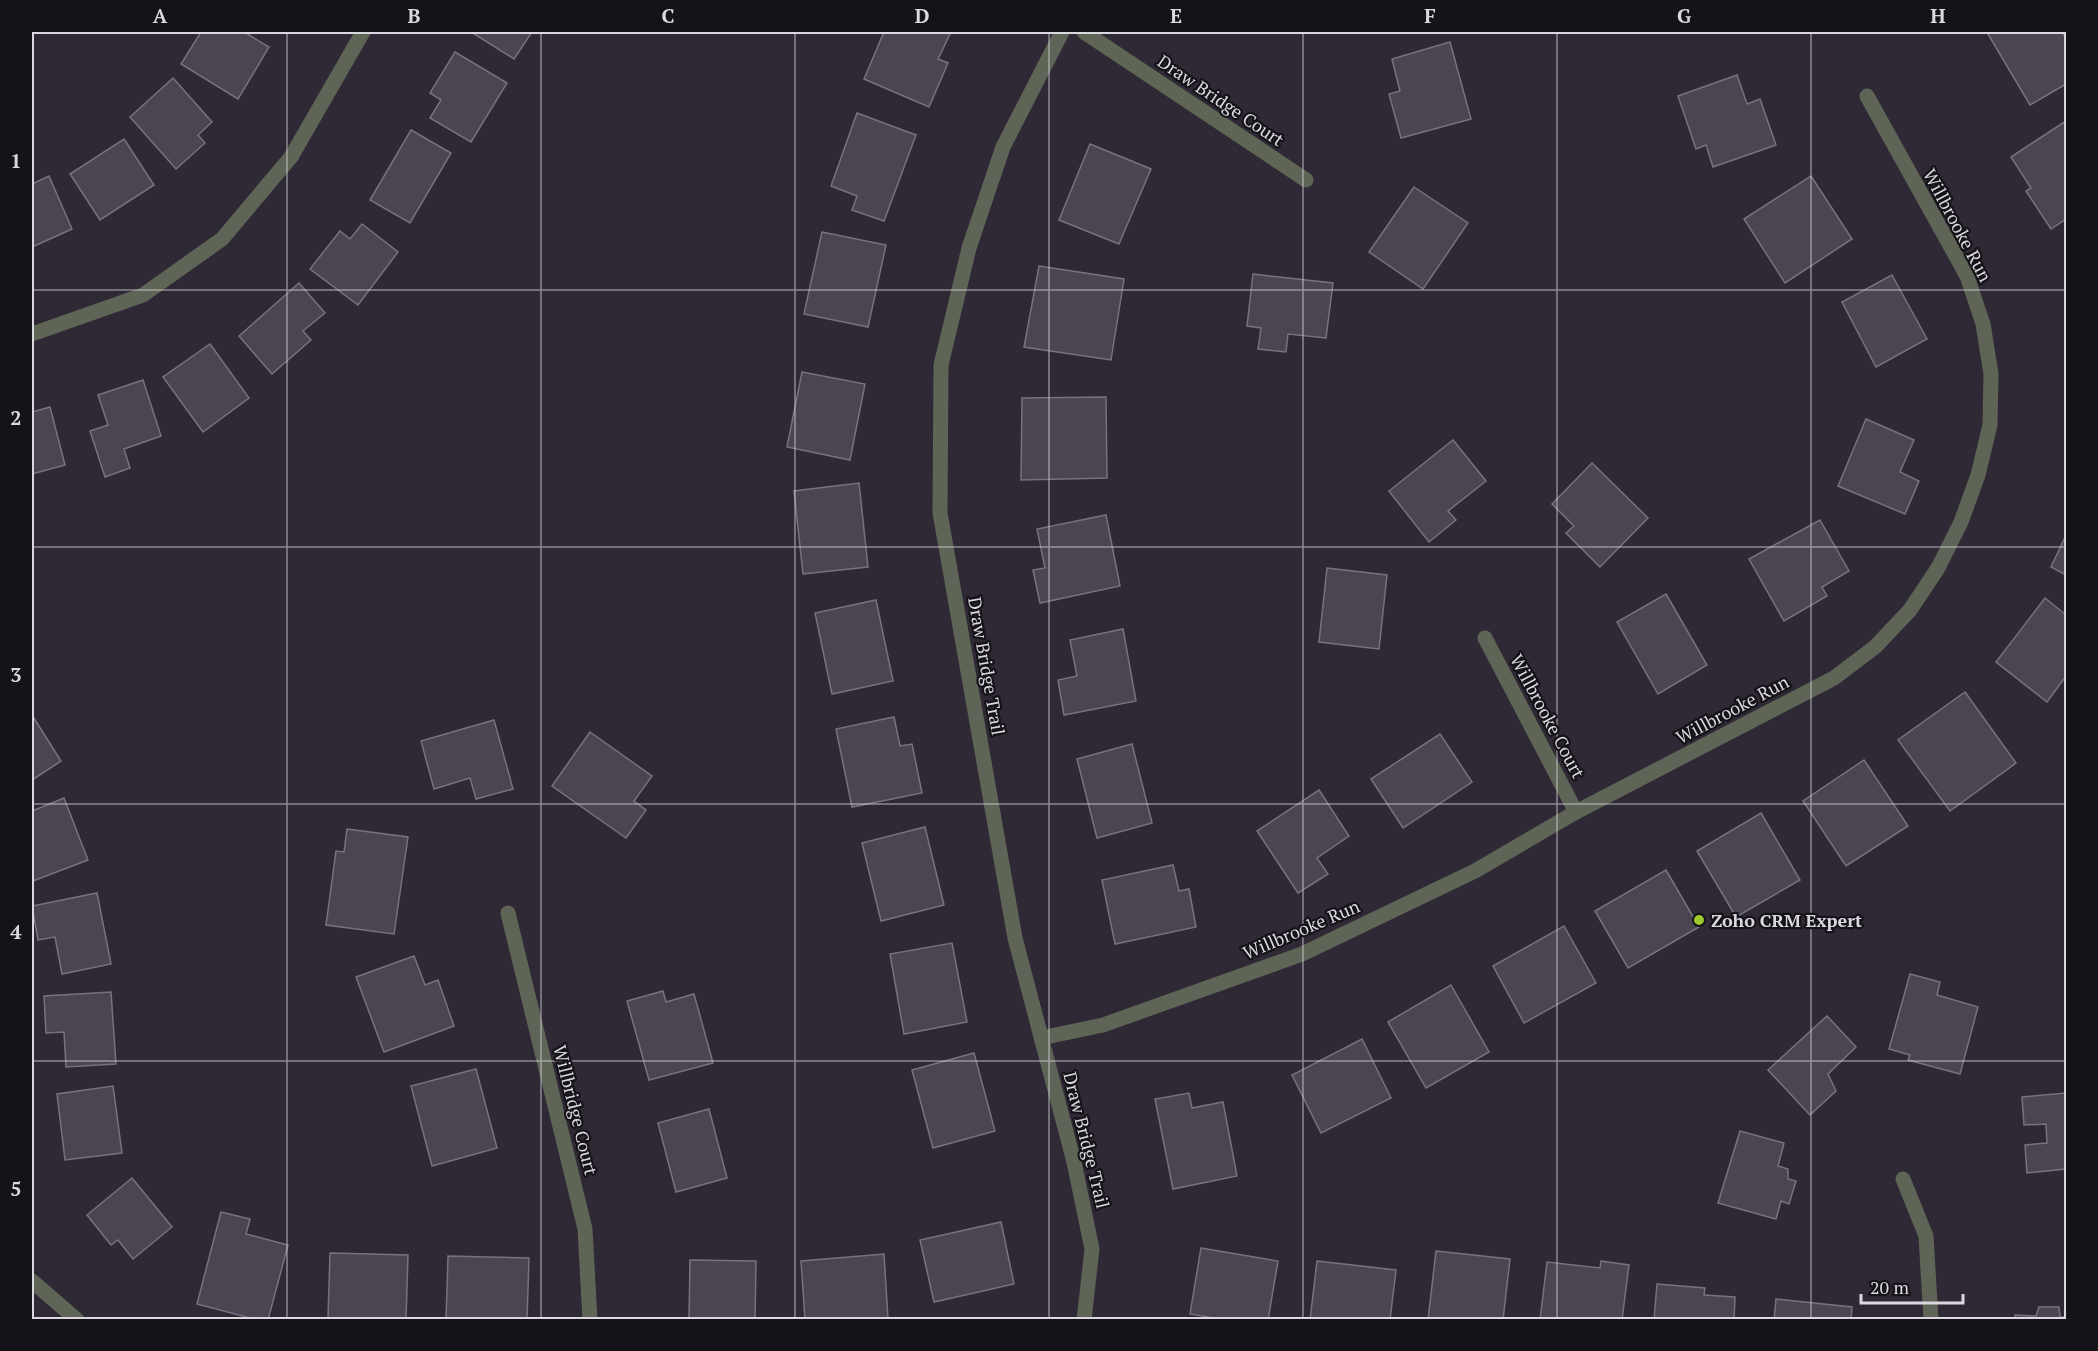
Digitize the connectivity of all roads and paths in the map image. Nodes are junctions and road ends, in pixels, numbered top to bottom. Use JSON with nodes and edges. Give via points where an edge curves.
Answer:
{"nodes":[{"id":1,"x":363,"y":32,"type":"edge"},
{"id":2,"x":1062,"y":32,"type":"edge"},
{"id":3,"x":1084,"y":32,"type":"edge"},
{"id":4,"x":1867,"y":96,"type":"dead end"},
{"id":5,"x":1306,"y":180,"type":"dead end"},
{"id":6,"x":32,"y":334,"type":"edge"},
{"id":7,"x":1485,"y":638,"type":"dead end"},
{"id":8,"x":1576,"y":812,"type":"junction"},
{"id":9,"x":508,"y":913,"type":"dead end"},
{"id":10,"x":1041,"y":1038,"type":"junction"},
{"id":11,"x":1903,"y":1179,"type":"dead end"},
{"id":12,"x":32,"y":1281,"type":"edge"},
{"id":13,"x":76,"y":1320,"type":"edge"},
{"id":14,"x":590,"y":1320,"type":"edge"},
{"id":15,"x":1084,"y":1320,"type":"edge"},
{"id":16,"x":1931,"y":1320,"type":"edge"}],
"edges":[{"from":1,"to":6,"type":"street","via":[[291,157],[222,239],[143,295]]},
{"from":2,"to":10,"type":"street","name":"Draw Bridge Trail","via":[[1003,147],[969,248],[941,365],[940,513],[1015,938]]},
{"from":3,"to":5,"type":"street","name":"Draw Bridge Court"},
{"from":4,"to":8,"type":"street","name":"Willbrooke Run","via":[[1967,276],[1983,324],[1991,374],[1989,425],[1978,475],[1961,522],[1938,568],[1910,610],[1875,647],[1834,678]]},
{"from":7,"to":8,"type":"street","name":"Willbrooke Court"},
{"from":8,"to":10,"type":"street","name":"Willbrooke Run","via":[[1475,871],[1302,954],[1103,1025]]},
{"from":9,"to":14,"type":"street","name":"Willbridge Court","via":[[585,1229]]},
{"from":10,"to":15,"type":"street","name":"Draw Bridge Trail","via":[[1092,1249]]},
{"from":11,"to":16,"type":"street","via":[[1926,1236]]},
{"from":12,"to":13,"type":"street"}]}
